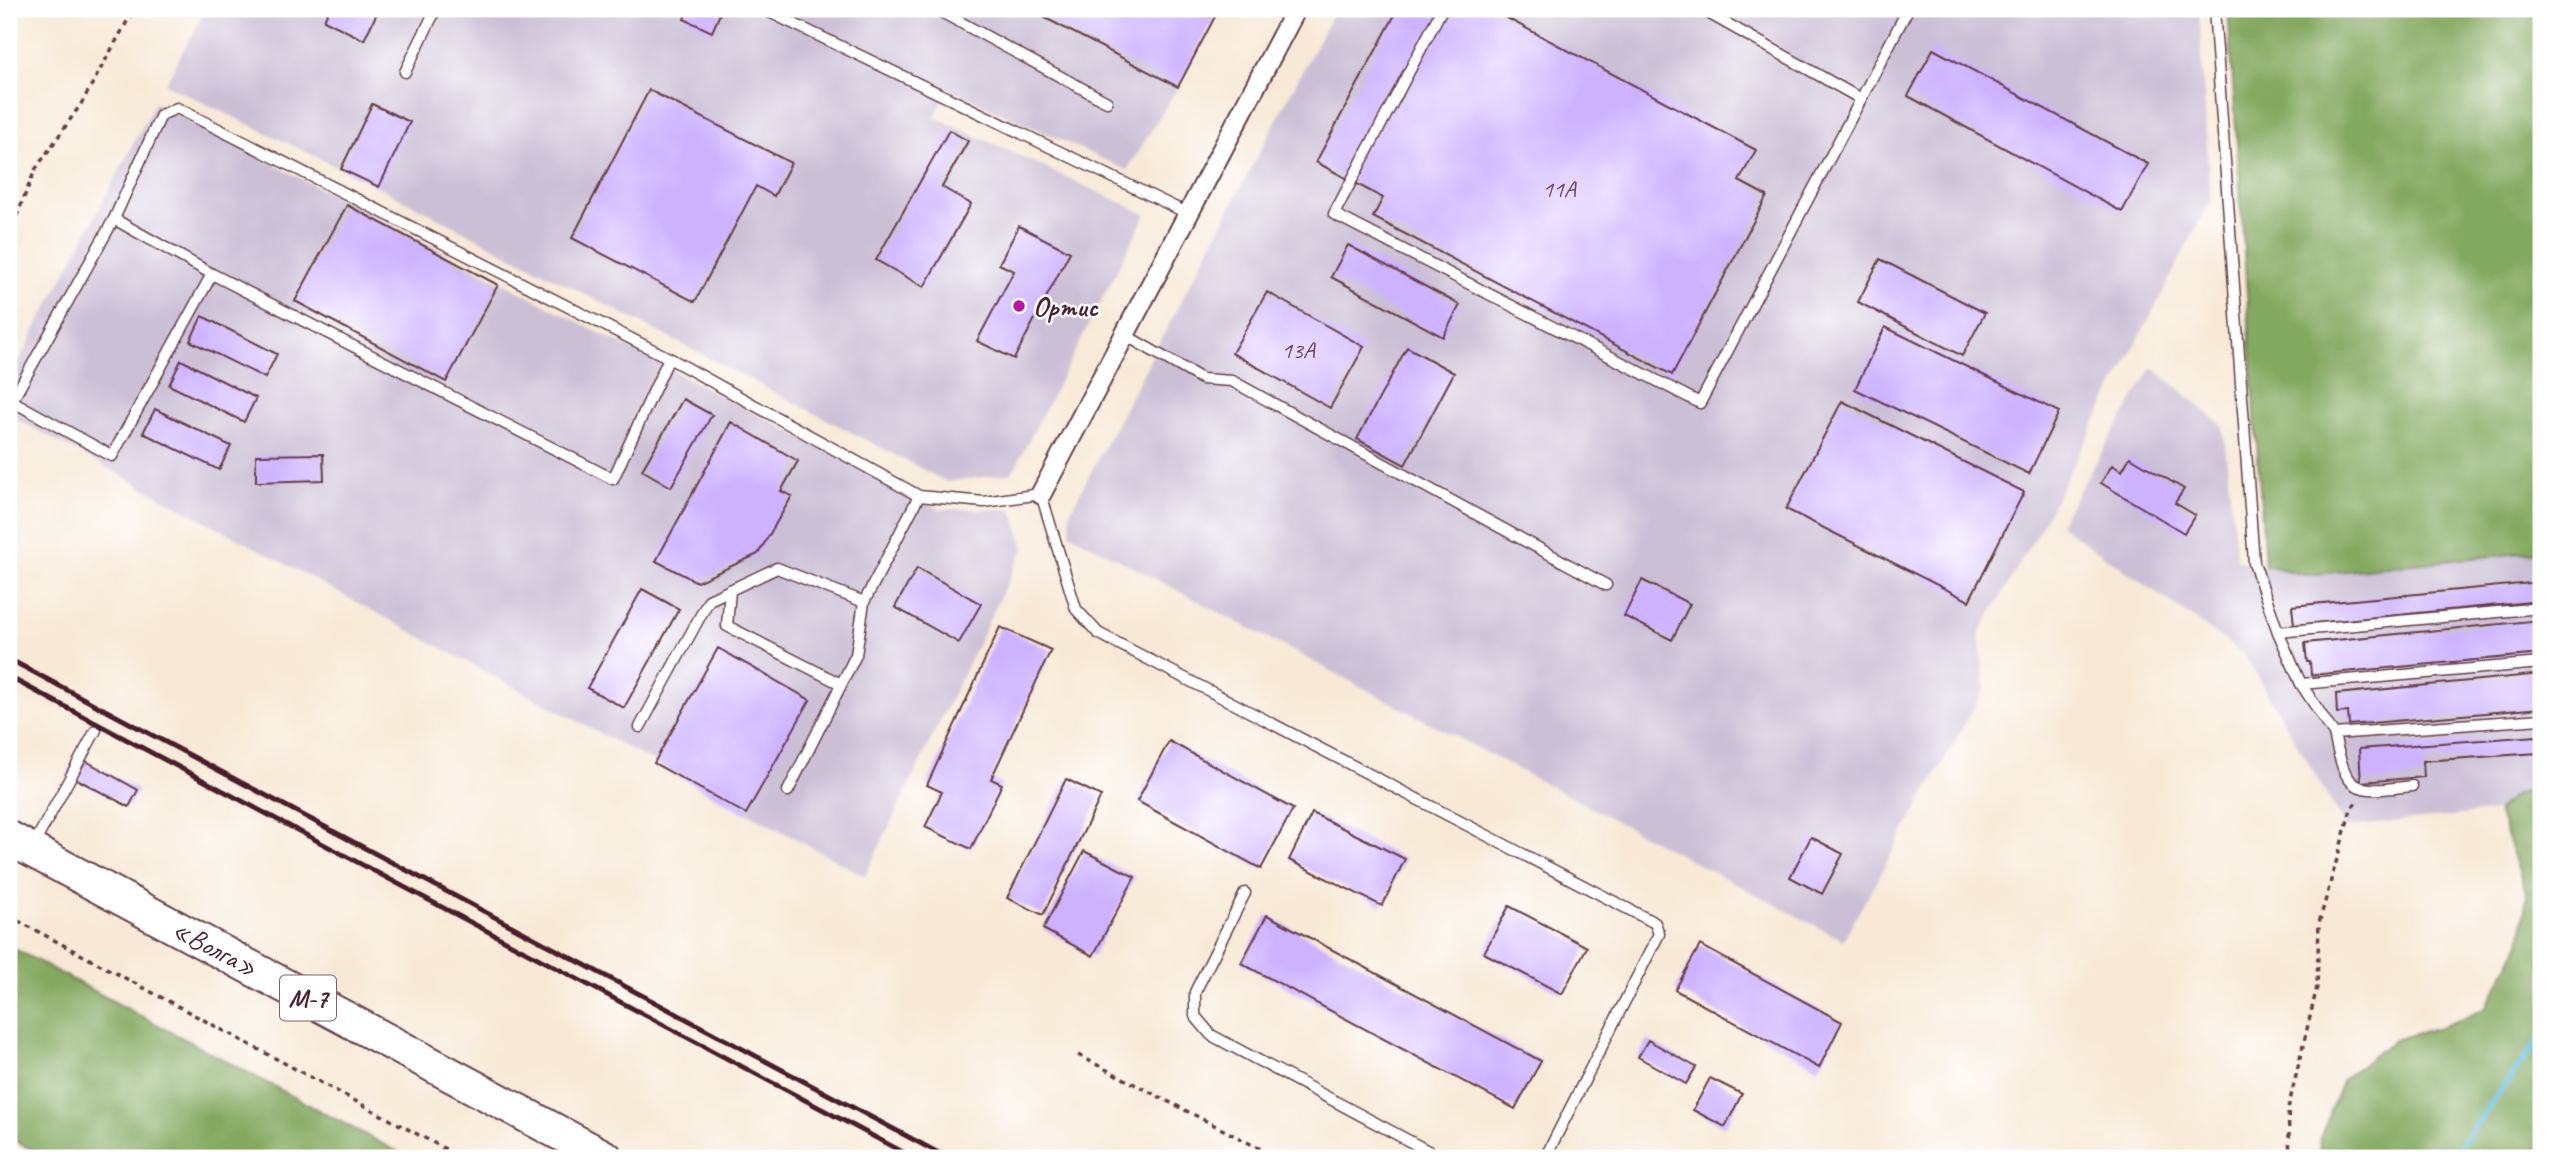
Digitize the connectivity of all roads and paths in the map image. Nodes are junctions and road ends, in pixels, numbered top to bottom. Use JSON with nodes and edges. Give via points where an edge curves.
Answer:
{"nodes":[{"id":1,"x":134,"y":9,"type":"edge"},
{"id":2,"x":436,"y":9,"type":"edge"},
{"id":3,"x":763,"y":9,"type":"edge"},
{"id":4,"x":936,"y":9,"type":"edge"},
{"id":5,"x":1296,"y":9,"type":"edge"},
{"id":6,"x":1443,"y":9,"type":"edge"},
{"id":7,"x":1701,"y":9,"type":"edge"},
{"id":8,"x":1908,"y":9,"type":"edge"},
{"id":9,"x":2214,"y":9,"type":"edge"},
{"id":10,"x":405,"y":72,"type":"dead end"},
{"id":11,"x":1861,"y":99,"type":"junction"},
{"id":12,"x":1107,"y":102,"type":"dead end"},
{"id":13,"x":1189,"y":214,"type":"junction"},
{"id":14,"x":114,"y":219,"type":"junction"},
{"id":15,"x":9,"y":235,"type":"edge"},
{"id":16,"x":212,"y":274,"type":"junction"},
{"id":17,"x":1125,"y":335,"type":"junction"},
{"id":18,"x":669,"y":358,"type":"junction"},
{"id":19,"x":1041,"y":494,"type":"junction"},
{"id":20,"x":919,"y":496,"type":"junction"},
{"id":21,"x":1605,"y":585,"type":"dead end"},
{"id":22,"x":730,"y":590,"type":"junction"},
{"id":23,"x":864,"y":602,"type":"junction"},
{"id":24,"x":2541,"y":608,"type":"edge"},
{"id":25,"x":2278,"y":632,"type":"junction"},
{"id":26,"x":2541,"y":663,"type":"edge"},
{"id":27,"x":841,"y":684,"type":"junction"},
{"id":28,"x":2301,"y":684,"type":"junction"},
{"id":29,"x":2541,"y":719,"type":"edge"},
{"id":30,"x":640,"y":727,"type":"dead end"},
{"id":31,"x":96,"y":730,"type":"dead end"},
{"id":32,"x":2334,"y":734,"type":"junction"},
{"id":33,"x":2412,"y":786,"type":"dead end"},
{"id":34,"x":788,"y":790,"type":"dead end"},
{"id":35,"x":2365,"y":790,"type":"junction"},
{"id":36,"x":20,"y":844,"type":"edge"},
{"id":37,"x":1245,"y":893,"type":"dead end"},
{"id":38,"x":9,"y":916,"type":"edge"},
{"id":39,"x":1078,"y":1055,"type":"dead end"},
{"id":40,"x":462,"y":1158,"type":"edge"},
{"id":41,"x":606,"y":1158,"type":"edge"},
{"id":42,"x":1278,"y":1158,"type":"edge"},
{"id":43,"x":1441,"y":1158,"type":"edge"},
{"id":44,"x":1545,"y":1158,"type":"edge"},
{"id":45,"x":2290,"y":1158,"type":"edge"}],
"edges":[{"from":1,"to":15,"type":"path","via":[[81,104],[35,170]]},
{"from":2,"to":10,"type":"lane"},
{"from":3,"to":13,"type":"lane"},
{"from":4,"to":12,"type":"lane"},
{"from":5,"to":13,"type":"street"},
{"from":6,"to":11,"type":"lane","via":[[1334,214],[1700,403]]},
{"from":7,"to":11,"type":"lane"},
{"from":8,"to":11,"type":"lane"},
{"from":9,"to":25,"type":"lane","via":[[2254,563]]},
{"from":13,"to":17,"type":"street"},
{"from":14,"to":16,"type":"lane"},
{"from":14,"to":16,"type":"lane","via":[[12,401],[112,456]]},
{"from":14,"to":18,"type":"lane","via":[[161,115],[177,108]]},
{"from":16,"to":18,"type":"lane","via":[[614,479]]},
{"from":17,"to":19,"type":"street"},
{"from":17,"to":21,"type":"lane","via":[[1202,379],[1232,381]]},
{"from":18,"to":20,"type":"lane"},
{"from":19,"to":20,"type":"lane","via":[[984,502]]},
{"from":19,"to":44,"type":"lane","via":[[1076,609],[1098,632],[1655,923],[1659,934]]},
{"from":20,"to":23,"type":"lane"},
{"from":22,"to":23,"type":"lane","via":[[777,568]]},
{"from":22,"to":27,"type":"lane","via":[[727,626]]},
{"from":22,"to":30,"type":"lane","via":[[709,600]]},
{"from":23,"to":27,"type":"lane","via":[[856,655]]},
{"from":24,"to":25,"type":"lane"},
{"from":25,"to":28,"type":"lane"},
{"from":26,"to":28,"type":"lane"},
{"from":27,"to":34,"type":"lane"},
{"from":28,"to":32,"type":"lane"},
{"from":29,"to":32,"type":"lane"},
{"from":31,"to":36,"type":"lane"},
{"from":32,"to":35,"type":"lane","via":[[2348,782]]},
{"from":33,"to":35,"type":"lane"},
{"from":35,"to":45,"type":"path","via":[[2351,809],[2319,923],[2317,986],[2288,1109]]},
{"from":36,"to":41,"type":"highway","name":"«Волга»","number":"М-7"},
{"from":37,"to":43,"type":"lane","via":[[1195,992],[1195,1016],[1211,1035]]},
{"from":38,"to":40,"type":"path"},
{"from":39,"to":42,"type":"path"}]}
